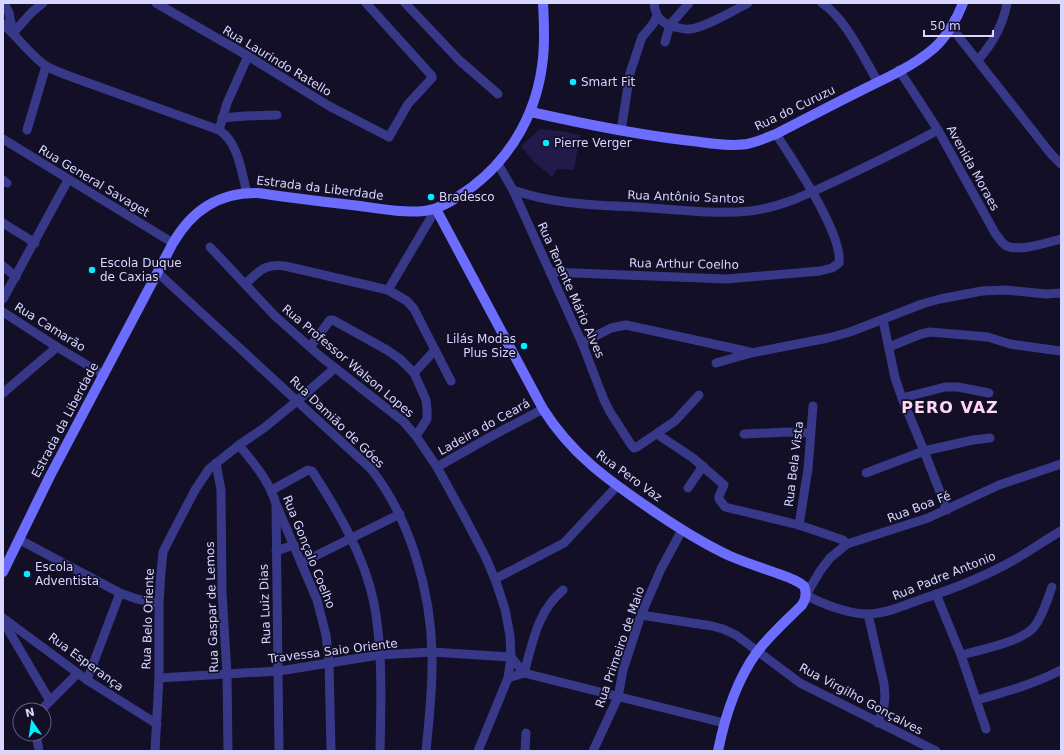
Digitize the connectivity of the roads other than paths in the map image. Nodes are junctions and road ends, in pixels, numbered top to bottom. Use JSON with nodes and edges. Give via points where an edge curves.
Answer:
{"nodes":[{"id":1,"x":4,"y":3,"type":"edge"},
{"id":2,"x":43,"y":3,"type":"edge"},
{"id":3,"x":156,"y":3,"type":"edge"},
{"id":4,"x":366,"y":3,"type":"edge"},
{"id":5,"x":405,"y":3,"type":"edge"},
{"id":6,"x":543,"y":3,"type":"edge"},
{"id":7,"x":654,"y":3,"type":"edge"},
{"id":8,"x":689,"y":3,"type":"edge"},
{"id":9,"x":748,"y":3,"type":"edge"},
{"id":10,"x":822,"y":3,"type":"edge"},
{"id":11,"x":963,"y":3,"type":"edge"},
{"id":12,"x":1007,"y":3,"type":"edge"},
{"id":13,"x":655,"y":20,"type":"junction"},
{"id":14,"x":3,"y":24,"type":"edge"},
{"id":15,"x":670,"y":25,"type":"junction"},
{"id":16,"x":951,"y":26,"type":"junction"},
{"id":17,"x":14,"y":33,"type":"junction"},
{"id":18,"x":665,"y":42,"type":"dead end"},
{"id":19,"x":248,"y":56,"type":"junction"},
{"id":20,"x":978,"y":60,"type":"junction"},
{"id":21,"x":46,"y":66,"type":"junction"},
{"id":22,"x":899,"y":70,"type":"junction"},
{"id":23,"x":878,"y":82,"type":"junction"},
{"id":24,"x":498,"y":94,"type":"dead end"},
{"id":25,"x":530,"y":112,"type":"junction"},
{"id":26,"x":277,"y":115,"type":"dead end"},
{"id":27,"x":222,"y":118,"type":"junction"},
{"id":28,"x":27,"y":130,"type":"dead end"},
{"id":29,"x":219,"y":130,"type":"junction"},
{"id":30,"x":938,"y":130,"type":"junction"},
{"id":31,"x":621,"y":131,"type":"junction"},
{"id":32,"x":776,"y":134,"type":"junction"},
{"id":33,"x":3,"y":139,"type":"edge"},
{"id":34,"x":498,"y":164,"type":"junction"},
{"id":35,"x":1061,"y":164,"type":"edge"},
{"id":36,"x":68,"y":180,"type":"junction"},
{"id":37,"x":513,"y":190,"type":"junction"},
{"id":38,"x":812,"y":192,"type":"junction"},
{"id":39,"x":247,"y":193,"type":"junction"},
{"id":40,"x":436,"y":209,"type":"junction"},
{"id":41,"x":3,"y":223,"type":"edge"},
{"id":42,"x":1061,"y":239,"type":"edge"},
{"id":43,"x":35,"y":243,"type":"junction"},
{"id":44,"x":174,"y":243,"type":"junction"},
{"id":45,"x":210,"y":247,"type":"dead end"},
{"id":46,"x":3,"y":266,"type":"edge"},
{"id":47,"x":550,"y":272,"type":"junction"},
{"id":48,"x":158,"y":273,"type":"junction"},
{"id":49,"x":16,"y":276,"type":"junction"},
{"id":50,"x":245,"y":284,"type":"junction"},
{"id":51,"x":388,"y":290,"type":"junction"},
{"id":52,"x":1061,"y":293,"type":"edge"},
{"id":53,"x":3,"y":299,"type":"edge"},
{"id":54,"x":3,"y":313,"type":"edge"},
{"id":55,"x":884,"y":320,"type":"junction"},
{"id":56,"x":582,"y":343,"type":"junction"},
{"id":57,"x":889,"y":346,"type":"junction"},
{"id":58,"x":57,"y":347,"type":"junction"},
{"id":59,"x":310,"y":347,"type":"junction"},
{"id":60,"x":435,"y":350,"type":"junction"},
{"id":61,"x":1060,"y":351,"type":"edge"},
{"id":62,"x":751,"y":352,"type":"junction"},
{"id":63,"x":716,"y":363,"type":"dead end"},
{"id":64,"x":335,"y":368,"type":"junction"},
{"id":65,"x":414,"y":373,"type":"junction"},
{"id":66,"x":104,"y":375,"type":"junction"},
{"id":67,"x":451,"y":381,"type":"dead end"},
{"id":68,"x":3,"y":393,"type":"edge"},
{"id":69,"x":988,"y":393,"type":"dead end"},
{"id":70,"x":698,"y":395,"type":"dead end"},
{"id":71,"x":902,"y":398,"type":"junction"},
{"id":72,"x":298,"y":401,"type":"junction"},
{"id":73,"x":813,"y":406,"type":"dead end"},
{"id":74,"x":543,"y":409,"type":"junction"},
{"id":75,"x":810,"y":433,"type":"junction"},
{"id":76,"x":657,"y":434,"type":"junction"},
{"id":77,"x":744,"y":434,"type":"dead end"},
{"id":78,"x":416,"y":436,"type":"junction"},
{"id":79,"x":990,"y":438,"type":"dead end"},
{"id":80,"x":239,"y":445,"type":"junction"},
{"id":81,"x":924,"y":451,"type":"junction"},
{"id":82,"x":216,"y":463,"type":"junction"},
{"id":83,"x":1061,"y":464,"type":"edge"},
{"id":84,"x":703,"y":466,"type":"junction"},
{"id":85,"x":437,"y":467,"type":"junction"},
{"id":86,"x":866,"y":473,"type":"dead end"},
{"id":87,"x":617,"y":486,"type":"junction"},
{"id":88,"x":688,"y":488,"type":"dead end"},
{"id":89,"x":272,"y":490,"type":"junction"},
{"id":90,"x":276,"y":504,"type":"junction"},
{"id":91,"x":948,"y":510,"type":"junction"},
{"id":92,"x":400,"y":514,"type":"junction"},
{"id":93,"x":799,"y":525,"type":"junction"},
{"id":94,"x":682,"y":530,"type":"junction"},
{"id":95,"x":1061,"y":531,"type":"edge"},
{"id":96,"x":351,"y":537,"type":"junction"},
{"id":97,"x":20,"y":540,"type":"junction"},
{"id":98,"x":847,"y":544,"type":"junction"},
{"id":99,"x":294,"y":546,"type":"junction"},
{"id":100,"x":276,"y":551,"type":"junction"},
{"id":101,"x":301,"y":563,"type":"junction"},
{"id":102,"x":3,"y":572,"type":"edge"},
{"id":103,"x":495,"y":579,"type":"junction"},
{"id":104,"x":1052,"y":588,"type":"dead end"},
{"id":105,"x":563,"y":590,"type":"dead end"},
{"id":106,"x":120,"y":593,"type":"junction"},
{"id":107,"x":936,"y":594,"type":"junction"},
{"id":108,"x":806,"y":595,"type":"junction"},
{"id":109,"x":159,"y":603,"type":"junction"},
{"id":110,"x":868,"y":614,"type":"junction"},
{"id":111,"x":642,"y":616,"type":"junction"},
{"id":112,"x":3,"y":618,"type":"edge"},
{"id":113,"x":3,"y":621,"type":"edge"},
{"id":114,"x":758,"y":651,"type":"junction"},
{"id":115,"x":432,"y":652,"type":"junction"},
{"id":116,"x":379,"y":655,"type":"junction"},
{"id":117,"x":960,"y":655,"type":"junction"},
{"id":118,"x":511,"y":657,"type":"junction"},
{"id":119,"x":329,"y":662,"type":"junction"},
{"id":120,"x":1061,"y":670,"type":"edge"},
{"id":121,"x":279,"y":671,"type":"junction"},
{"id":122,"x":524,"y":673,"type":"junction"},
{"id":123,"x":77,"y":674,"type":"junction"},
{"id":124,"x":227,"y":674,"type":"junction"},
{"id":125,"x":159,"y":678,"type":"junction"},
{"id":126,"x":508,"y":678,"type":"junction"},
{"id":127,"x":86,"y":680,"type":"junction"},
{"id":128,"x":618,"y":697,"type":"junction"},
{"id":129,"x":976,"y":700,"type":"junction"},
{"id":130,"x":50,"y":701,"type":"joint"},
{"id":131,"x":878,"y":722,"type":"junction"},
{"id":132,"x":157,"y":724,"type":"junction"},
{"id":133,"x":724,"y":724,"type":"junction"},
{"id":134,"x":986,"y":729,"type":"dead end"},
{"id":135,"x":526,"y":733,"type":"dead end"},
{"id":136,"x":155,"y":751,"type":"edge"},
{"id":137,"x":228,"y":751,"type":"edge"},
{"id":138,"x":278,"y":751,"type":"edge"},
{"id":139,"x":331,"y":751,"type":"edge"},
{"id":140,"x":380,"y":751,"type":"edge"},
{"id":141,"x":426,"y":751,"type":"edge"},
{"id":142,"x":478,"y":751,"type":"edge"},
{"id":143,"x":525,"y":751,"type":"edge"},
{"id":144,"x":593,"y":751,"type":"edge"},
{"id":145,"x":718,"y":751,"type":"edge"},
{"id":146,"x":936,"y":751,"type":"edge"}],
"edges":[{"from":1,"to":17,"type":"street","via":[[10,13]]},
{"from":2,"to":17,"type":"street"},
{"from":3,"to":19,"type":"street","name":"Rua Laurindo Ratello"},
{"from":4,"to":19,"type":"street","name":"Rua Laurindo Ratello","via":[[432,74],[432,78],[408,104],[387,137],[329,106]]},
{"from":5,"to":24,"type":"street","via":[[459,60]]},
{"from":6,"to":25,"type":"main road","name":"Estrada da Liberdade","via":[[542,68],[538,92]]},
{"from":7,"to":13,"type":"street"},
{"from":8,"to":15,"type":"street"},
{"from":9,"to":15,"type":"street","via":[[689,30]]},
{"from":10,"to":23,"type":"street","via":[[841,21]]},
{"from":11,"to":16,"type":"main road","name":"Rua do Curuzu"},
{"from":12,"to":20,"type":"street","via":[[999,30]]},
{"from":13,"to":15,"type":"street"},
{"from":13,"to":31,"type":"street","via":[[642,37],[630,73]]},
{"from":14,"to":17,"type":"street"},
{"from":15,"to":18,"type":"street"},
{"from":16,"to":20,"type":"street"},
{"from":16,"to":22,"type":"main road","name":"Rua do Curuzu","via":[[933,49]]},
{"from":17,"to":21,"type":"street"},
{"from":19,"to":27,"type":"street"},
{"from":20,"to":35,"type":"street"},
{"from":21,"to":28,"type":"street"},
{"from":21,"to":29,"type":"street"},
{"from":22,"to":23,"type":"main road","name":"Rua do Curuzu"},
{"from":22,"to":30,"type":"street","name":"Avenida Moraes"},
{"from":23,"to":32,"type":"main road","name":"Rua do Curuzu"},
{"from":25,"to":31,"type":"main road","name":"Rua do Curuzu"},
{"from":25,"to":34,"type":"main road","name":"Estrada da Liberdade","via":[[524,128]]},
{"from":26,"to":27,"type":"street"},
{"from":27,"to":29,"type":"street"},
{"from":29,"to":39,"type":"street","via":[[228,137],[234,148]]},
{"from":30,"to":38,"type":"street","name":"Rua Antônio Santos"},
{"from":30,"to":42,"type":"street","name":"Avenida Moraes","via":[[996,233],[1006,246],[1021,248]]},
{"from":31,"to":32,"type":"main road","name":"Rua do Curuzu","via":[[731,144],[746,144]]},
{"from":32,"to":38,"type":"street"},
{"from":33,"to":36,"type":"street","name":"Rua General Savaget"},
{"from":34,"to":37,"type":"street","name":"Rua Tenente Mário Alves"},
{"from":34,"to":40,"type":"main road","name":"Estrada da Liberdade","via":[[487,176]]},
{"from":36,"to":43,"type":"street"},
{"from":36,"to":44,"type":"street","name":"Rua General Savaget"},
{"from":37,"to":38,"type":"street","name":"Rua Antônio Santos","via":[[558,201],[711,212],[749,211],[770,207]]},
{"from":37,"to":47,"type":"street","name":"Rua Tenente Mário Alves"},
{"from":38,"to":47,"type":"street","name":"Rua Arthur Coelho","via":[[828,222],[838,250],[838,263],[832,268],[726,278]]},
{"from":39,"to":40,"type":"main road","name":"Estrada da Liberdade","via":[[398,211]]},
{"from":39,"to":44,"type":"main road","name":"Estrada da Liberdade","via":[[206,206],[187,222]]},
{"from":40,"to":51,"type":"street"},
{"from":40,"to":74,"type":"main road","name":"Rua Pero Vaz"},
{"from":41,"to":43,"type":"street"},
{"from":43,"to":49,"type":"street"},
{"from":44,"to":48,"type":"main road","name":"Estrada da Liberdade"},
{"from":45,"to":50,"type":"street","name":"Rua Professor Walson Lopes"},
{"from":46,"to":49,"type":"street"},
{"from":47,"to":56,"type":"street","name":"Rua Tenente Mário Alves"},
{"from":48,"to":66,"type":"main road","name":"Estrada da Liberdade"},
{"from":48,"to":72,"type":"street","name":"Rua Damião de Góes"},
{"from":49,"to":53,"type":"street"},
{"from":50,"to":51,"type":"street","via":[[259,271],[275,264]]},
{"from":50,"to":59,"type":"street","name":"Rua Professor Walson Lopes","via":[[275,316]]},
{"from":51,"to":60,"type":"street","via":[[407,301],[414,309]]},
{"from":52,"to":55,"type":"street","via":[[982,291],[922,304]]},
{"from":54,"to":58,"type":"street","name":"Rua Camarão"},
{"from":55,"to":57,"type":"street"},
{"from":55,"to":62,"type":"street","via":[[828,338]]},
{"from":56,"to":62,"type":"street","via":[[611,328],[626,326]]},
{"from":56,"to":76,"type":"street","name":"Rua Tenente Mário Alves","via":[[604,400],[634,448]]},
{"from":57,"to":61,"type":"street","via":[[930,332],[988,337],[1010,344]]},
{"from":57,"to":71,"type":"street"},
{"from":58,"to":66,"type":"street","name":"Rua Camarão"},
{"from":58,"to":68,"type":"street"},
{"from":59,"to":64,"type":"street","name":"Rua Professor Walson Lopes"},
{"from":59,"to":65,"type":"street","via":[[328,322],[333,320],[387,350]]},
{"from":60,"to":65,"type":"street"},
{"from":60,"to":67,"type":"street"},
{"from":62,"to":63,"type":"street"},
{"from":64,"to":72,"type":"street","name":"Rua Belo Oriente"},
{"from":64,"to":78,"type":"street","name":"Rua Professor Walson Lopes","via":[[404,422]]},
{"from":65,"to":78,"type":"street","via":[[426,400],[427,409],[427,419]]},
{"from":66,"to":97,"type":"main road","name":"Estrada da Liberdade","via":[[50,476]]},
{"from":69,"to":71,"type":"street","via":[[945,387]]},
{"from":70,"to":76,"type":"street","via":[[675,421]]},
{"from":71,"to":81,"type":"street"},
{"from":72,"to":80,"type":"street","name":"Rua Belo Oriente"},
{"from":72,"to":92,"type":"street","name":"Rua Damião de Góes","via":[[371,469]]},
{"from":73,"to":75,"type":"street","name":"Rua Bela Vista"},
{"from":74,"to":85,"type":"street","name":"Ladeira do Ceará"},
{"from":74,"to":87,"type":"main road","name":"Rua Pero Vaz","via":[[555,428],[591,466]]},
{"from":75,"to":77,"type":"street"},
{"from":75,"to":93,"type":"street","name":"Rua Bela Vista","via":[[808,469]]},
{"from":76,"to":84,"type":"street"},
{"from":78,"to":85,"type":"street","name":"Rua Professor Walson Lopes"},
{"from":79,"to":81,"type":"street"},
{"from":80,"to":82,"type":"street","name":"Rua Belo Oriente"},
{"from":80,"to":89,"type":"street","name":"Rua Gonçalo Coelho"},
{"from":81,"to":86,"type":"street"},
{"from":81,"to":91,"type":"street"},
{"from":82,"to":109,"type":"street","name":"Rua Belo Oriente","via":[[195,490],[163,552]]},
{"from":82,"to":124,"type":"street","name":"Rua Gaspar de Lemos","via":[[221,490],[222,592]]},
{"from":83,"to":91,"type":"street","name":"Rua Boa Fé","via":[[999,485]]},
{"from":84,"to":88,"type":"street"},
{"from":84,"to":93,"type":"street","via":[[724,485],[719,499],[725,507]]},
{"from":85,"to":103,"type":"street","name":"Rua Professor Walson Lopes"},
{"from":87,"to":94,"type":"main road","name":"Rua Pero Vaz"},
{"from":87,"to":103,"type":"street","via":[[564,543]]},
{"from":89,"to":90,"type":"street","name":"Rua Gonçalo Coelho"},
{"from":89,"to":96,"type":"street","via":[[308,470],[312,471]]},
{"from":90,"to":99,"type":"street","name":"Rua Gonçalo Coelho"},
{"from":90,"to":100,"type":"street","name":"Rua Luiz Dias"},
{"from":91,"to":98,"type":"street","name":"Rua Boa Fé"},
{"from":92,"to":96,"type":"street"},
{"from":92,"to":115,"type":"street","name":"Rua Damião de Góes","via":[[423,588]]},
{"from":93,"to":98,"type":"street","via":[[843,540]]},
{"from":94,"to":108,"type":"main road","name":"Rua Pero Vaz","via":[[732,557],[800,583],[804,586]]},
{"from":94,"to":111,"type":"street","name":"Rua Primeiro de Maio","via":[[661,569]]},
{"from":95,"to":107,"type":"street","name":"Rua Padre Antonio","via":[[995,570]]},
{"from":96,"to":101,"type":"street"},
{"from":96,"to":116,"type":"street","via":[[373,602]]},
{"from":97,"to":102,"type":"main road","name":"Estrada da Liberdade"},
{"from":97,"to":106,"type":"street"},
{"from":98,"to":108,"type":"street","name":"Rua Boa Fé","via":[[830,558]]},
{"from":99,"to":100,"type":"street"},
{"from":99,"to":101,"type":"street","name":"Rua Gonçalo Coelho"},
{"from":100,"to":121,"type":"street","name":"Rua Luiz Dias"},
{"from":101,"to":119,"type":"street","name":"Rua Gonçalo Coelho","via":[[317,600],[326,635]]},
{"from":103,"to":118,"type":"street","name":"Rua Professor Walson Lopes","via":[[505,609]]},
{"from":104,"to":117,"type":"street","via":[[1035,626],[1026,634]]},
{"from":105,"to":122,"type":"street","via":[[542,615]]},
{"from":106,"to":109,"type":"street"},
{"from":106,"to":127,"type":"street"},
{"from":107,"to":110,"type":"street","name":"Rua Padre Antonio","via":[[903,606]]},
{"from":107,"to":117,"type":"street"},
{"from":108,"to":110,"type":"street","name":"Rua Padre Antonio","via":[[819,602]]},
{"from":108,"to":114,"type":"main road","via":[[802,605]]},
{"from":109,"to":125,"type":"street","name":"Rua Belo Oriente"},
{"from":110,"to":131,"type":"street","via":[[884,684],[884,706]]},
{"from":111,"to":114,"type":"street","name":"Rua Virgilho Gonçalves","via":[[723,629]]},
{"from":111,"to":128,"type":"street","name":"Rua Primeiro de Maio","via":[[622,670]]},
{"from":112,"to":123,"type":"street","name":"Rua Esperança"},
{"from":113,"to":130,"type":"street"},
{"from":114,"to":131,"type":"street","name":"Rua Virgilho Gonçalves","via":[[800,683]]},
{"from":114,"to":133,"type":"main road","via":[[736,689]]},
{"from":115,"to":116,"type":"street","name":"Travessa Saio Oriente"},
{"from":115,"to":118,"type":"street","name":"Travessa Saio Oriente"},
{"from":115,"to":141,"type":"street","name":"Rua Damião de Góes"},
{"from":116,"to":119,"type":"street","name":"Travessa Saio Oriente"},
{"from":116,"to":140,"type":"street"},
{"from":117,"to":129,"type":"street"},
{"from":118,"to":122,"type":"street"},
{"from":118,"to":126,"type":"street","name":"Rua Professor Walson Lopes"},
{"from":119,"to":121,"type":"street","name":"Travessa Saio Oriente"},
{"from":119,"to":139,"type":"street","name":"Rua Gonçalo Coelho"},
{"from":120,"to":129,"type":"street","via":[[1020,687]]},
{"from":121,"to":124,"type":"street","name":"Travessa Saio Oriente"},
{"from":121,"to":138,"type":"street","name":"Rua Luiz Dias"},
{"from":122,"to":126,"type":"street"},
{"from":122,"to":128,"type":"street"},
{"from":123,"to":127,"type":"street","name":"Rua Esperança"},
{"from":123,"to":130,"type":"street"},
{"from":124,"to":125,"type":"street","name":"Travessa Saio Oriente"},
{"from":124,"to":137,"type":"street","name":"Rua Gaspar de Lemos"},
{"from":125,"to":132,"type":"street","name":"Rua Belo Oriente"},
{"from":126,"to":142,"type":"street","name":"Rua Professor Walson Lopes"},
{"from":127,"to":132,"type":"street","name":"Rua Esperança"},
{"from":128,"to":133,"type":"street"},
{"from":128,"to":144,"type":"street","name":"Rua Primeiro de Maio"},
{"from":129,"to":134,"type":"street"},
{"from":131,"to":146,"type":"street","name":"Rua Virgilho Gonçalves"},
{"from":132,"to":136,"type":"street","name":"Rua Belo Oriente"},
{"from":133,"to":145,"type":"main road"},
{"from":135,"to":143,"type":"street"}]}
